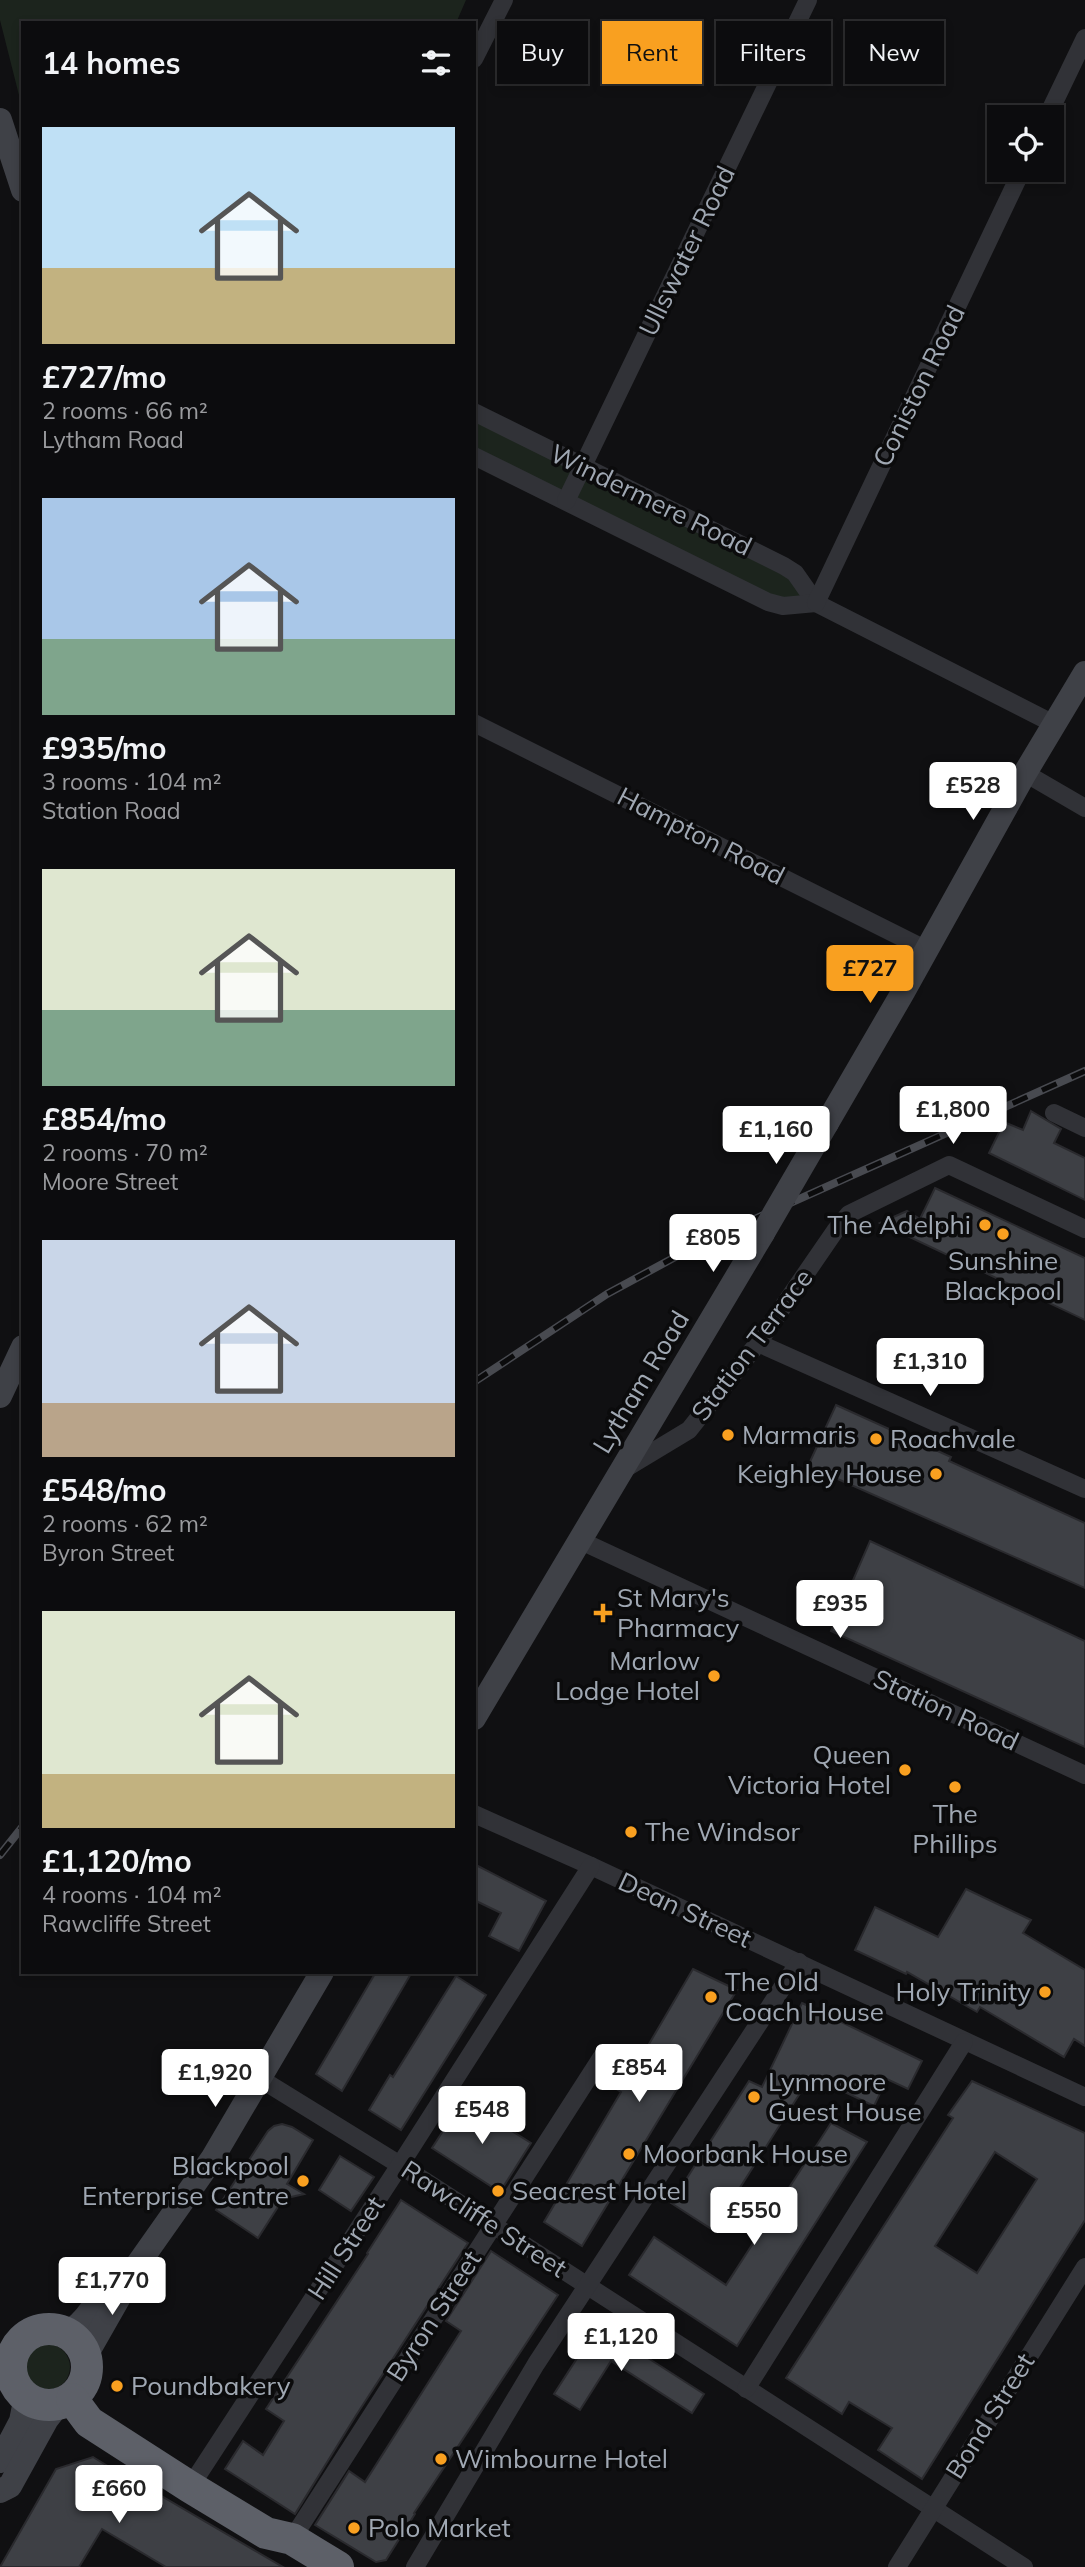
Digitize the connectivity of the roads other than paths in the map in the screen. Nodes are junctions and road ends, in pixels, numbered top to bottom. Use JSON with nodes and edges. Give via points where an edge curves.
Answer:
{"nodes":[{"id":1,"x":504,"y":0,"type":"edge"},
{"id":2,"x":808,"y":0,"type":"edge"},
{"id":3,"x":1085,"y":38,"type":"edge"},
{"id":4,"x":476,"y":55,"type":"edge"},
{"id":5,"x":1053,"y":105,"type":"edge"},
{"id":6,"x":0,"y":120,"type":"edge"},
{"id":7,"x":1016,"y":182,"type":"edge"},
{"id":8,"x":21,"y":184,"type":"edge"},
{"id":9,"x":476,"y":413,"type":"edge"},
{"id":10,"x":476,"y":457,"type":"edge"},
{"id":11,"x":583,"y":466,"type":"junction"},
{"id":12,"x":566,"y":502,"type":"junction"},
{"id":13,"x":816,"y":603,"type":"junction"},
{"id":14,"x":1085,"y":673,"type":"edge"},
{"id":15,"x":476,"y":724,"type":"edge"},
{"id":16,"x":1054,"y":724,"type":"junction"},
{"id":17,"x":1025,"y":773,"type":"junction"},
{"id":18,"x":1085,"y":808,"type":"edge"},
{"id":19,"x":927,"y":950,"type":"junction"},
{"id":20,"x":1054,"y":1113,"type":"dead end"},
{"id":21,"x":1085,"y":1128,"type":"edge"},
{"id":22,"x":1085,"y":1229,"type":"edge"},
{"id":23,"x":758,"y":1343,"type":"junction"},
{"id":24,"x":21,"y":1350,"type":"edge"},
{"id":25,"x":0,"y":1396,"type":"edge"},
{"id":26,"x":622,"y":1470,"type":"junction"},
{"id":27,"x":1085,"y":1489,"type":"edge"},
{"id":28,"x":579,"y":1540,"type":"junction"},
{"id":29,"x":476,"y":1715,"type":"edge"},
{"id":30,"x":1085,"y":1775,"type":"edge"},
{"id":31,"x":476,"y":1815,"type":"edge"},
{"id":32,"x":591,"y":1866,"type":"junction"},
{"id":33,"x":799,"y":1962,"type":"junction"},
{"id":34,"x":320,"y":1974,"type":"edge"},
{"id":35,"x":964,"y":2042,"type":"junction"},
{"id":36,"x":601,"y":2058,"type":"dead end"},
{"id":37,"x":260,"y":2078,"type":"junction"},
{"id":38,"x":1085,"y":2097,"type":"edge"},
{"id":39,"x":401,"y":2165,"type":"junction"},
{"id":40,"x":493,"y":2225,"type":"junction"},
{"id":41,"x":1085,"y":2267,"type":"edge"},
{"id":42,"x":587,"y":2286,"type":"junction"},
{"id":43,"x":13,"y":2330,"type":"edge"},
{"id":44,"x":76,"y":2345,"type":"junction"},
{"id":45,"x":5,"y":2362,"type":"edge"},
{"id":46,"x":746,"y":2389,"type":"junction"},
{"id":47,"x":26,"y":2396,"type":"junction"},
{"id":48,"x":65,"y":2402,"type":"junction"},
{"id":49,"x":0,"y":2461,"type":"edge"},
{"id":50,"x":190,"y":2487,"type":"junction"},
{"id":51,"x":0,"y":2491,"type":"edge"},
{"id":52,"x":933,"y":2507,"type":"junction"},
{"id":53,"x":292,"y":2539,"type":"junction"},
{"id":54,"x":338,"y":2567,"type":"edge"},
{"id":55,"x":415,"y":2567,"type":"edge"},
{"id":56,"x":897,"y":2567,"type":"edge"},
{"id":57,"x":1024,"y":2567,"type":"edge"}],
"edges":[{"from":1,"to":4,"type":"street"},
{"from":2,"to":11,"type":"street","name":"Ullswater Road"},
{"from":3,"to":5,"type":"street"},
{"from":6,"to":8,"type":"main road"},
{"from":7,"to":13,"type":"street","name":"Coniston Road"},
{"from":9,"to":11,"type":"street","name":"Windermere Road"},
{"from":10,"to":12,"type":"street","name":"Windermere Road"},
{"from":11,"to":12,"type":"street","name":"Ullswater Road"},
{"from":11,"to":13,"type":"street","name":"Windermere Road","via":[[784,566],[795,573]]},
{"from":12,"to":13,"type":"street","name":"Windermere Road","via":[[768,602],[791,606]]},
{"from":13,"to":16,"type":"street","name":"Windermere Road"},
{"from":14,"to":16,"type":"main road","name":"Lytham Road"},
{"from":15,"to":19,"type":"street","name":"Hampton Road"},
{"from":16,"to":17,"type":"main road","name":"Lytham Road"},
{"from":17,"to":18,"type":"street"},
{"from":17,"to":19,"type":"main road","name":"Lytham Road"},
{"from":19,"to":26,"type":"main road","name":"Lytham Road","bridge":true},
{"from":20,"to":21,"type":"street"},
{"from":22,"to":23,"type":"street","name":"Station Terrace","via":[[949,1165],[849,1214]]},
{"from":23,"to":26,"type":"street","name":"Station Terrace","via":[[688,1430]]},
{"from":23,"to":27,"type":"street"},
{"from":24,"to":25,"type":"main road"},
{"from":26,"to":28,"type":"main road","name":"Lytham Road"},
{"from":28,"to":29,"type":"main road","name":"Lytham Road"},
{"from":28,"to":30,"type":"street","name":"Station Road"},
{"from":31,"to":32,"type":"street","name":"Dean Street"},
{"from":32,"to":33,"type":"street","name":"Dean Street"},
{"from":32,"to":39,"type":"street","name":"Hill Street"},
{"from":33,"to":35,"type":"street","name":"Dean Street"},
{"from":33,"to":42,"type":"street"},
{"from":34,"to":37,"type":"main road"},
{"from":35,"to":38,"type":"street","name":"Dean Street"},
{"from":35,"to":46,"type":"street"},
{"from":36,"to":40,"type":"street","name":"Byron Street"},
{"from":37,"to":39,"type":"street","name":"Rawcliffe Street"},
{"from":37,"to":44,"type":"main road","via":[[212,2159],[138,2264],[120,2273],[79,2324]]},
{"from":39,"to":40,"type":"street","name":"Rawcliffe Street"},
{"from":39,"to":50,"type":"street","name":"Hill Street"},
{"from":40,"to":42,"type":"street","name":"Rawcliffe Street"},
{"from":40,"to":53,"type":"street","name":"Byron Street"},
{"from":41,"to":52,"type":"street","name":"Bond Street"},
{"from":42,"to":46,"type":"street","name":"Rawcliffe Street"},
{"from":42,"to":55,"type":"street"},
{"from":43,"to":44,"type":"highway","via":[[46,2329]]},
{"from":43,"to":45,"type":"highway","via":[[16,2346]]},
{"from":44,"to":48,"type":"highway","via":[[86,2370],[82,2386]]},
{"from":45,"to":47,"type":"highway"},
{"from":46,"to":52,"type":"street","name":"Rawcliffe Street"},
{"from":47,"to":48,"type":"highway","via":[[40,2404]]},
{"from":47,"to":49,"type":"main road","via":[[21,2421]]},
{"from":48,"to":50,"type":"highway"},
{"from":48,"to":51,"type":"main road","via":[[47,2419],[10,2486]]},
{"from":50,"to":53,"type":"highway","via":[[266,2533]]},
{"from":52,"to":56,"type":"street","name":"Bond Street"},
{"from":52,"to":57,"type":"street","name":"Rawcliffe Street"},
{"from":53,"to":54,"type":"highway"}]}
